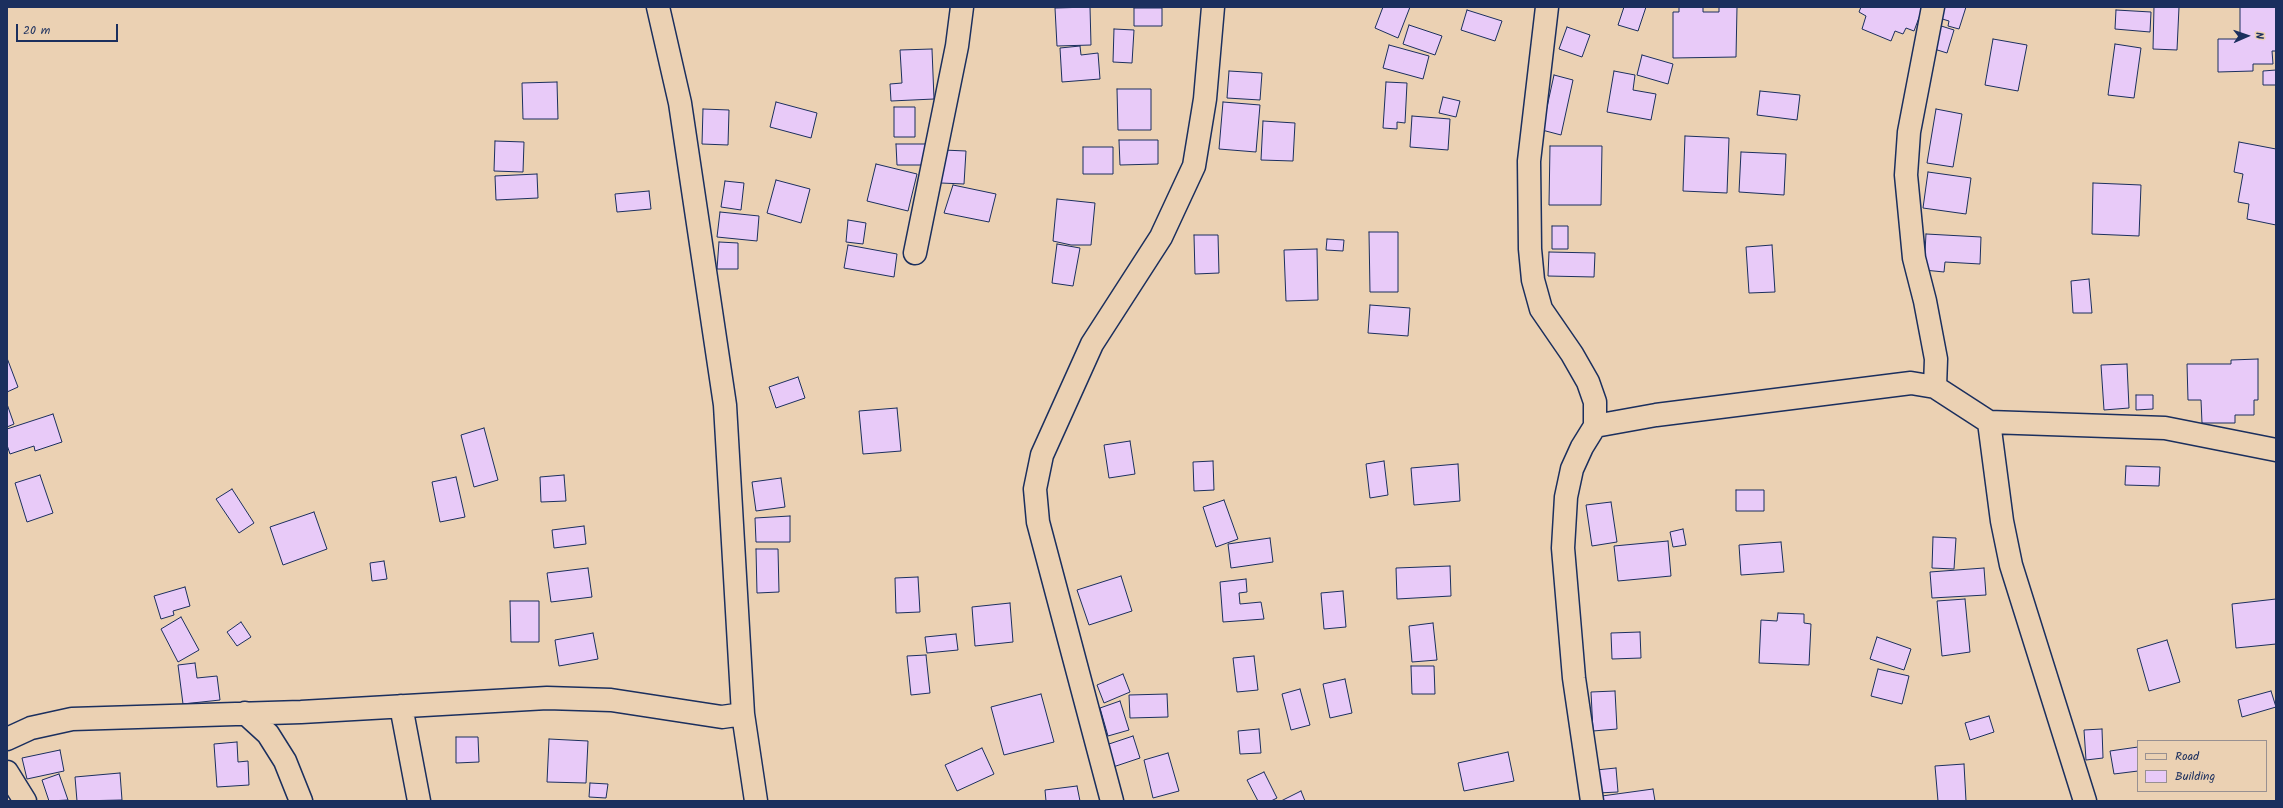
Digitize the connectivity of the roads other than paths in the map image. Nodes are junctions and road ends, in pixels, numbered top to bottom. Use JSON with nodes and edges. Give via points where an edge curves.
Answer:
{"nodes":[{"id":1,"x":658,"y":7,"type":"edge"},
{"id":2,"x":962,"y":7,"type":"edge"},
{"id":3,"x":1213,"y":7,"type":"edge"},
{"id":4,"x":1547,"y":7,"type":"edge"},
{"id":5,"x":1933,"y":7,"type":"edge"},
{"id":6,"x":915,"y":253,"type":"dead end"},
{"id":7,"x":1934,"y":387,"type":"junction"},
{"id":8,"x":1989,"y":422,"type":"junction"},
{"id":9,"x":1596,"y":426,"type":"junction"},
{"id":10,"x":2276,"y":450,"type":"edge"},
{"id":11,"x":401,"y":706,"type":"junction"},
{"id":12,"x":245,"y":713,"type":"junction"},
{"id":13,"x":743,"y":714,"type":"junction"},
{"id":14,"x":7,"y":739,"type":"edge"},
{"id":15,"x":7,"y":772,"type":"edge"},
{"id":16,"x":25,"y":801,"type":"edge"},
{"id":17,"x":302,"y":801,"type":"edge"},
{"id":18,"x":420,"y":801,"type":"edge"},
{"id":19,"x":756,"y":801,"type":"edge"},
{"id":20,"x":1112,"y":801,"type":"edge"},
{"id":21,"x":1592,"y":801,"type":"edge"},
{"id":22,"x":2085,"y":801,"type":"edge"}],
"edges":[{"from":1,"to":13,"type":"street","via":[[680,103],[725,405]]},
{"from":2,"to":6,"type":"street","via":[[957,46]]},
{"from":3,"to":20,"type":"street","via":[[1205,99],[1194,166],[1161,237],[1092,344],[1042,455],[1035,489],[1038,522]]},
{"from":4,"to":9,"type":"street","via":[[1529,162],[1533,280],[1541,309],[1588,382],[1595,402]]},
{"from":5,"to":7,"type":"street","via":[[1911,119],[1906,175],[1914,258],[1936,359]]},
{"from":7,"to":8,"type":"street"},
{"from":7,"to":9,"type":"street","via":[[1911,383],[1846,390],[1656,415]]},
{"from":8,"to":10,"type":"street","via":[[2165,428]]},
{"from":8,"to":22,"type":"street","via":[[2002,521],[2011,565]]},
{"from":9,"to":21,"type":"street","via":[[1582,446],[1572,469],[1566,497],[1562,548],[1574,678]]},
{"from":11,"to":12,"type":"street"},
{"from":11,"to":13,"type":"street","via":[[547,698],[612,700],[722,717]]},
{"from":11,"to":18,"type":"street"},
{"from":12,"to":14,"type":"street","via":[[72,719],[31,728]]},
{"from":12,"to":17,"type":"street","via":[[268,734],[284,761]]},
{"from":13,"to":19,"type":"street"},
{"from":15,"to":16,"type":"street"}]}
